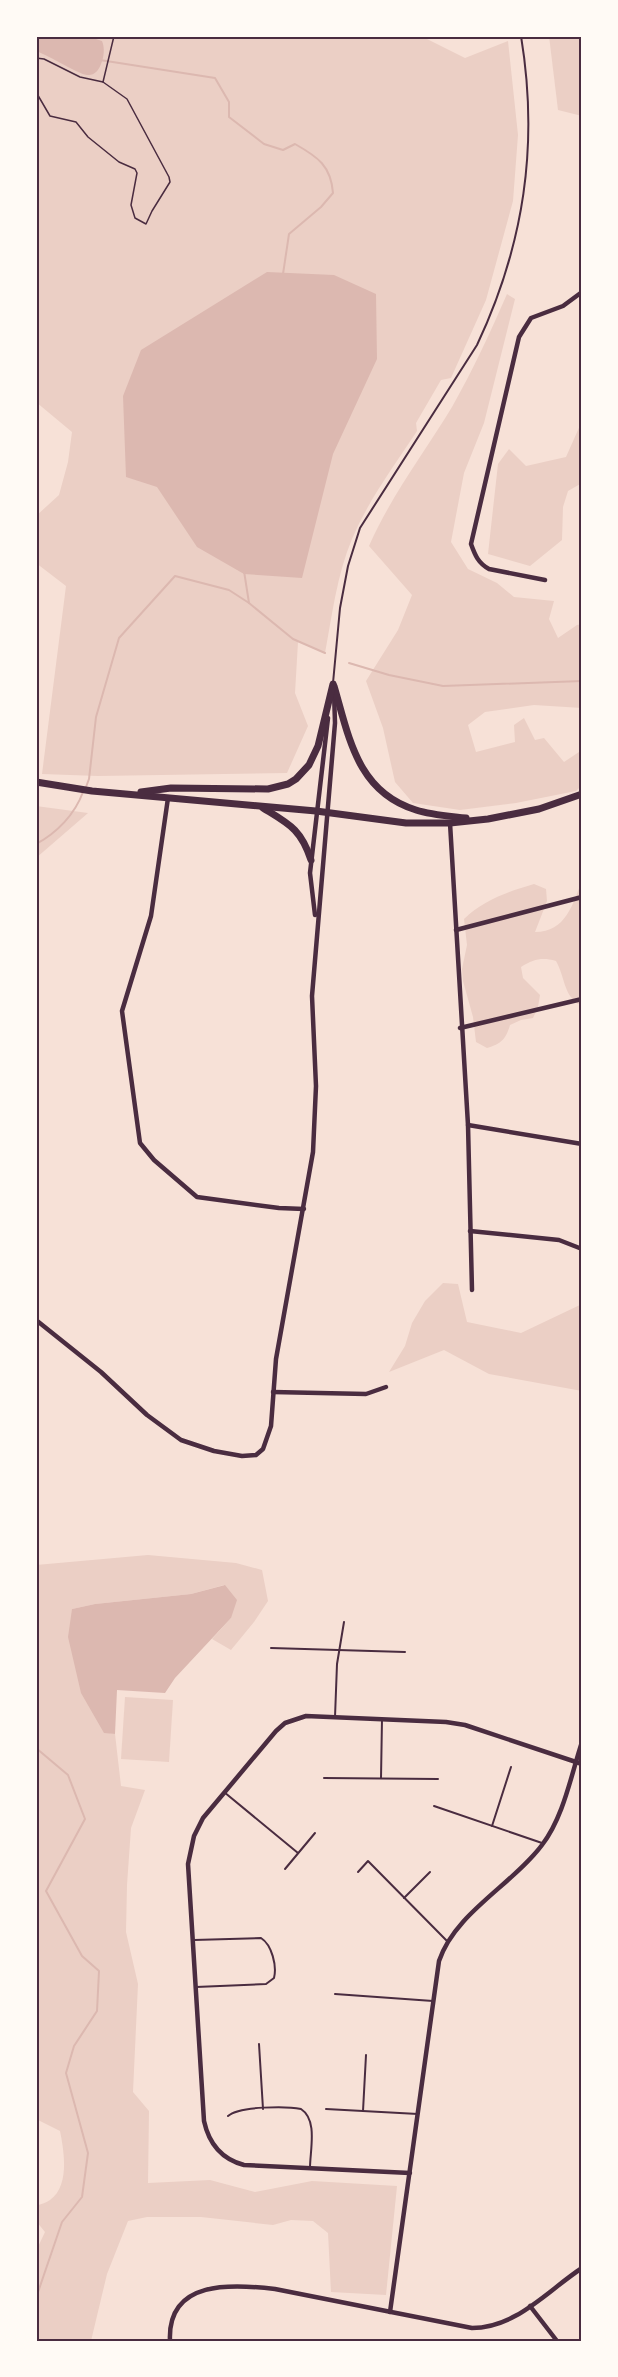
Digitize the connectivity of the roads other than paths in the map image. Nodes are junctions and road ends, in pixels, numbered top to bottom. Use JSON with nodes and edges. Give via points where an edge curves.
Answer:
{"nodes":[{"id":1,"x":521,"y":36,"type":"edge"},
{"id":2,"x":582,"y":292,"type":"edge"},
{"id":3,"x":545,"y":580,"type":"dead end"},
{"id":4,"x":333,"y":684,"type":"junction"},
{"id":5,"x":36,"y":782,"type":"edge"},
{"id":6,"x":129,"y":794,"type":"junction"},
{"id":7,"x":582,"y":794,"type":"edge"},
{"id":8,"x":168,"y":798,"type":"junction"},
{"id":9,"x":261,"y":807,"type":"junction"},
{"id":10,"x":316,"y":812,"type":"junction"},
{"id":11,"x":327,"y":813,"type":"junction"},
{"id":12,"x":479,"y":820,"type":"junction"},
{"id":13,"x":450,"y":823,"type":"junction"},
{"id":14,"x":311,"y":860,"type":"junction"},
{"id":15,"x":582,"y":897,"type":"edge"},
{"id":16,"x":316,"y":926,"type":"junction"},
{"id":17,"x":456,"y":930,"type":"junction"},
{"id":18,"x":582,"y":999,"type":"edge"},
{"id":19,"x":460,"y":1028,"type":"junction"},
{"id":20,"x":468,"y":1125,"type":"junction"},
{"id":21,"x":582,"y":1144,"type":"edge"},
{"id":22,"x":304,"y":1209,"type":"junction"},
{"id":23,"x":470,"y":1231,"type":"junction"},
{"id":24,"x":582,"y":1249,"type":"edge"},
{"id":25,"x":472,"y":1290,"type":"dead end"},
{"id":26,"x":36,"y":1320,"type":"edge"},
{"id":27,"x":386,"y":1388,"type":"dead end"},
{"id":28,"x":273,"y":1392,"type":"junction"},
{"id":29,"x":344,"y":1622,"type":"dead end"},
{"id":30,"x":271,"y":1648,"type":"dead end"},
{"id":31,"x":338,"y":1650,"type":"junction"},
{"id":32,"x":405,"y":1652,"type":"dead end"},
{"id":33,"x":335,"y":1717,"type":"junction"},
{"id":34,"x":382,"y":1719,"type":"junction"},
{"id":35,"x":582,"y":1742,"type":"edge"},
{"id":36,"x":576,"y":1762,"type":"junction"},
{"id":37,"x":582,"y":1764,"type":"edge"},
{"id":38,"x":511,"y":1767,"type":"dead end"},
{"id":39,"x":324,"y":1778,"type":"dead end"},
{"id":40,"x":381,"y":1778,"type":"junction"},
{"id":41,"x":438,"y":1779,"type":"dead end"},
{"id":42,"x":224,"y":1792,"type":"junction"},
{"id":43,"x":434,"y":1806,"type":"dead end"},
{"id":44,"x":492,"y":1826,"type":"junction"},
{"id":45,"x":315,"y":1833,"type":"dead end"},
{"id":46,"x":544,"y":1844,"type":"junction"},
{"id":47,"x":298,"y":1853,"type":"junction"},
{"id":48,"x":285,"y":1869,"type":"dead end"},
{"id":49,"x":358,"y":1872,"type":"dead end"},
{"id":50,"x":430,"y":1872,"type":"dead end"},
{"id":51,"x":404,"y":1898,"type":"junction"},
{"id":52,"x":193,"y":1940,"type":"junction"},
{"id":53,"x":447,"y":1941,"type":"junction"},
{"id":54,"x":196,"y":1987,"type":"junction"},
{"id":55,"x":335,"y":1994,"type":"dead end"},
{"id":56,"x":433,"y":2001,"type":"junction"},
{"id":57,"x":259,"y":2044,"type":"dead end"},
{"id":58,"x":366,"y":2055,"type":"dead end"},
{"id":59,"x":263,"y":2109,"type":"junction"},
{"id":60,"x":326,"y":2109,"type":"dead end"},
{"id":61,"x":363,"y":2111,"type":"junction"},
{"id":62,"x":418,"y":2114,"type":"junction"},
{"id":63,"x":228,"y":2116,"type":"dead end"},
{"id":64,"x":310,"y":2168,"type":"junction"},
{"id":65,"x":410,"y":2173,"type":"junction"},
{"id":66,"x":582,"y":2268,"type":"edge"},
{"id":67,"x":530,"y":2306,"type":"junction"},
{"id":68,"x":390,"y":2312,"type":"junction"},
{"id":69,"x":170,"y":2341,"type":"edge"},
{"id":70,"x":557,"y":2341,"type":"edge"}],
"edges":[{"from":1,"to":4,"type":"lane","via":[[529,87],[528,154],[509,261],[477,345],[360,528],[340,608]]},
{"from":2,"to":3,"type":"street","via":[[563,306],[531,318],[519,337],[471,544],[482,565]]},
{"from":4,"to":6,"type":"main road","via":[[318,746],[309,765],[288,784],[268,789],[171,788]]},
{"from":4,"to":10,"type":"street"},
{"from":4,"to":11,"type":"street","via":[[335,723]]},
{"from":4,"to":12,"type":"main road","via":[[356,757],[383,793],[418,811]]},
{"from":5,"to":6,"type":"main road"},
{"from":6,"to":8,"type":"main road"},
{"from":7,"to":12,"type":"main road","via":[[539,809]]},
{"from":8,"to":9,"type":"main road"},
{"from":8,"to":22,"type":"street","via":[[151,916],[122,1011],[140,1143],[197,1197]]},
{"from":9,"to":10,"type":"main road"},
{"from":9,"to":14,"type":"main road","via":[[292,827],[305,842]]},
{"from":10,"to":11,"type":"main road"},
{"from":10,"to":14,"type":"street"},
{"from":11,"to":13,"type":"main road","via":[[395,822]]},
{"from":11,"to":16,"type":"street"},
{"from":12,"to":13,"type":"main road"},
{"from":13,"to":17,"type":"street"},
{"from":14,"to":16,"type":"street"},
{"from":15,"to":17,"type":"street"},
{"from":16,"to":22,"type":"street","via":[[312,996],[315,1122]]},
{"from":17,"to":19,"type":"street"},
{"from":18,"to":19,"type":"street"},
{"from":19,"to":20,"type":"street"},
{"from":20,"to":21,"type":"street"},
{"from":20,"to":23,"type":"street"},
{"from":22,"to":28,"type":"street"},
{"from":23,"to":24,"type":"street","via":[[559,1240]]},
{"from":23,"to":25,"type":"street"},
{"from":26,"to":28,"type":"street","via":[[157,1423],[199,1447],[256,1455],[267,1441]]},
{"from":27,"to":28,"type":"street","via":[[366,1394]]},
{"from":29,"to":31,"type":"lane"},
{"from":30,"to":31,"type":"lane"},
{"from":31,"to":32,"type":"lane"},
{"from":31,"to":33,"type":"lane"},
{"from":33,"to":34,"type":"street"},
{"from":33,"to":42,"type":"street","via":[[306,1716],[285,1723]]},
{"from":34,"to":36,"type":"street","via":[[465,1725]]},
{"from":34,"to":40,"type":"lane"},
{"from":35,"to":36,"type":"street"},
{"from":36,"to":37,"type":"street"},
{"from":36,"to":46,"type":"street"},
{"from":38,"to":44,"type":"lane"},
{"from":39,"to":40,"type":"lane"},
{"from":40,"to":41,"type":"lane"},
{"from":42,"to":47,"type":"lane"},
{"from":42,"to":52,"type":"street","via":[[202,1818],[190,1849]]},
{"from":43,"to":44,"type":"lane"},
{"from":44,"to":46,"type":"lane"},
{"from":45,"to":47,"type":"lane"},
{"from":46,"to":53,"type":"street"},
{"from":47,"to":48,"type":"lane"},
{"from":49,"to":51,"type":"lane","via":[[368,1861]]},
{"from":50,"to":51,"type":"lane"},
{"from":51,"to":53,"type":"lane"},
{"from":52,"to":54,"type":"street"},
{"from":52,"to":54,"type":"lane","via":[[261,1938],[269,1945],[275,1970],[274,1978],[266,1984]]},
{"from":53,"to":56,"type":"street","via":[[439,1961]]},
{"from":54,"to":64,"type":"street","via":[[204,2121],[211,2143],[226,2157],[244,2165]]},
{"from":55,"to":56,"type":"lane"},
{"from":56,"to":62,"type":"street"},
{"from":57,"to":59,"type":"lane"},
{"from":58,"to":61,"type":"lane"},
{"from":59,"to":63,"type":"lane","via":[[234,2111]]},
{"from":59,"to":64,"type":"lane","via":[[295,2108],[306,2112],[311,2122]]},
{"from":60,"to":61,"type":"lane"},
{"from":61,"to":62,"type":"lane"},
{"from":62,"to":65,"type":"street"},
{"from":64,"to":65,"type":"street"},
{"from":65,"to":68,"type":"street"},
{"from":66,"to":67,"type":"street"},
{"from":67,"to":68,"type":"street","via":[[506,2322],[484,2328]]},
{"from":67,"to":70,"type":"street"},
{"from":68,"to":69,"type":"street","via":[[276,2289],[228,2286],[199,2290],[182,2302],[172,2319]]}]}
